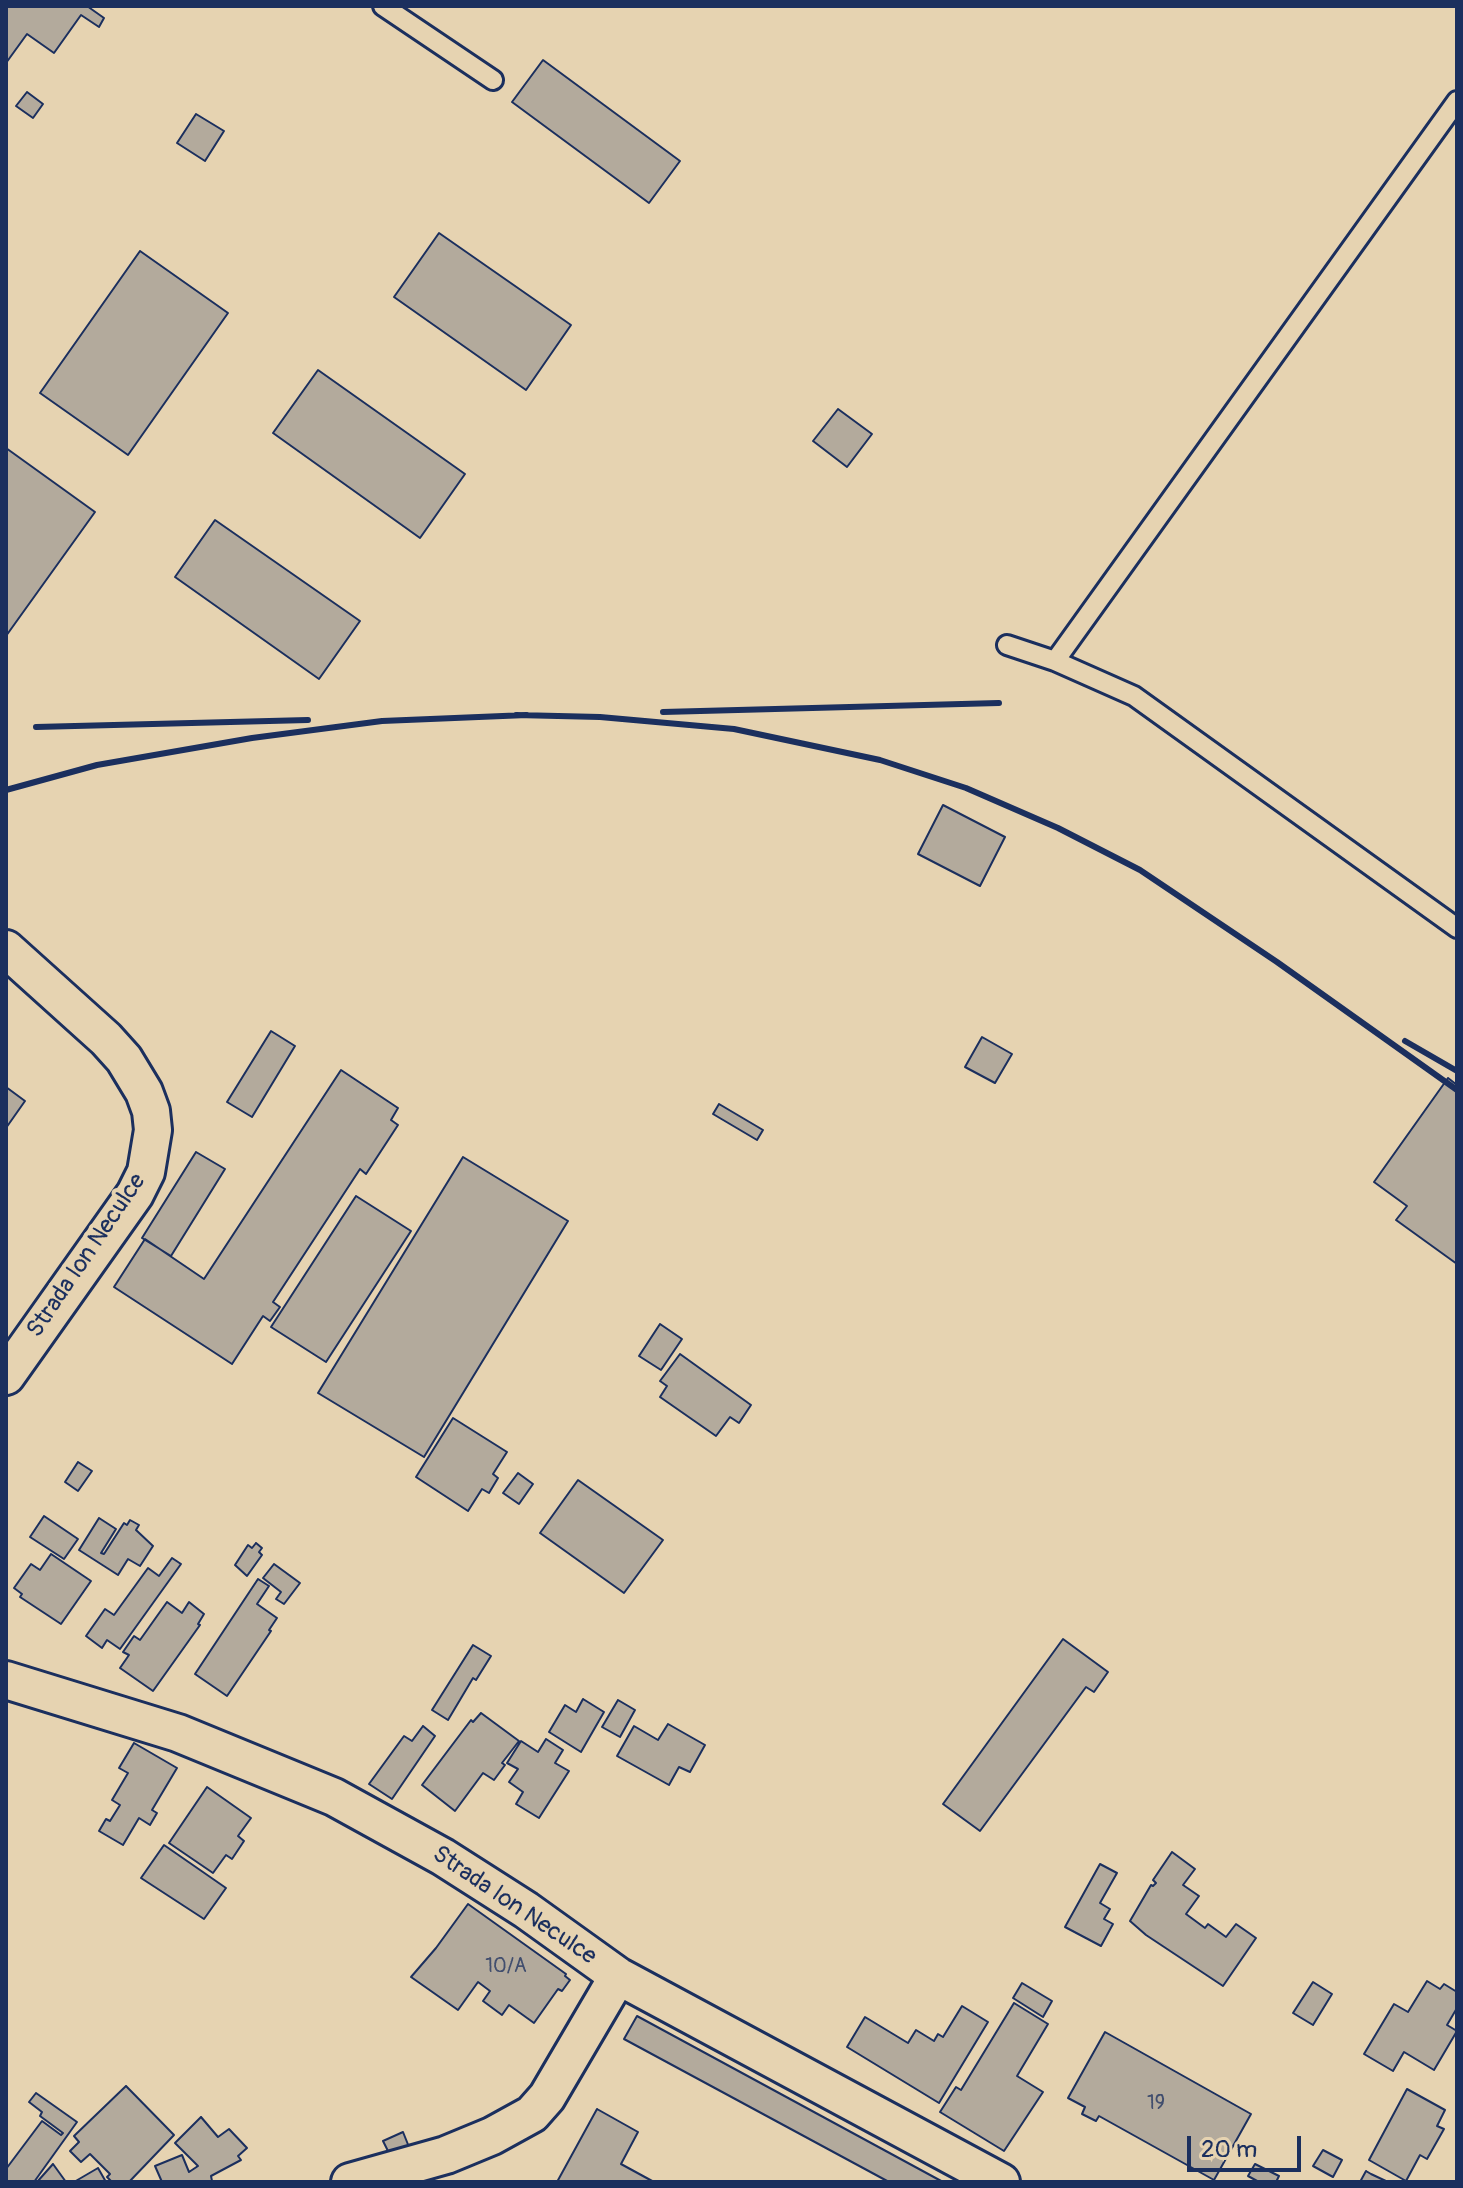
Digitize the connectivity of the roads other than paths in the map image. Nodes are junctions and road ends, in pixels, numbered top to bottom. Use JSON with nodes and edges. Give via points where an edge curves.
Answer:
{"nodes":[{"id":1,"x":383,"y":6,"type":"edge"},
{"id":2,"x":493,"y":80,"type":"dead end"},
{"id":3,"x":1457,"y":101,"type":"edge"},
{"id":4,"x":1007,"y":645,"type":"dead end"},
{"id":5,"x":1055,"y":661,"type":"junction"},
{"id":6,"x":1457,"y":928,"type":"edge"},
{"id":7,"x":6,"y":949,"type":"edge"},
{"id":8,"x":6,"y":1376,"type":"edge"},
{"id":9,"x":6,"y":1680,"type":"edge"},
{"id":10,"x":618,"y":1976,"type":"junction"},
{"id":11,"x":350,"y":2182,"type":"edge"},
{"id":12,"x":1001,"y":2182,"type":"edge"}],
"edges":[{"from":1,"to":2,"type":"lane"},
{"from":3,"to":5,"type":"lane"},
{"from":4,"to":5,"type":"lane"},
{"from":5,"to":6,"type":"lane","via":[[1134,696]]},
{"from":7,"to":8,"type":"street","name":"Strada Ion Neculce","via":[[124,1059],[144,1092],[153,1130],[146,1172],[135,1194]]},
{"from":9,"to":10,"type":"street","name":"Strada Ion Neculce","via":[[178,1733],[334,1797],[443,1857]]},
{"from":10,"to":11,"type":"street","via":[[532,2114],[446,2155]]},
{"from":10,"to":12,"type":"street","name":"Strada Ion Neculce"}]}
